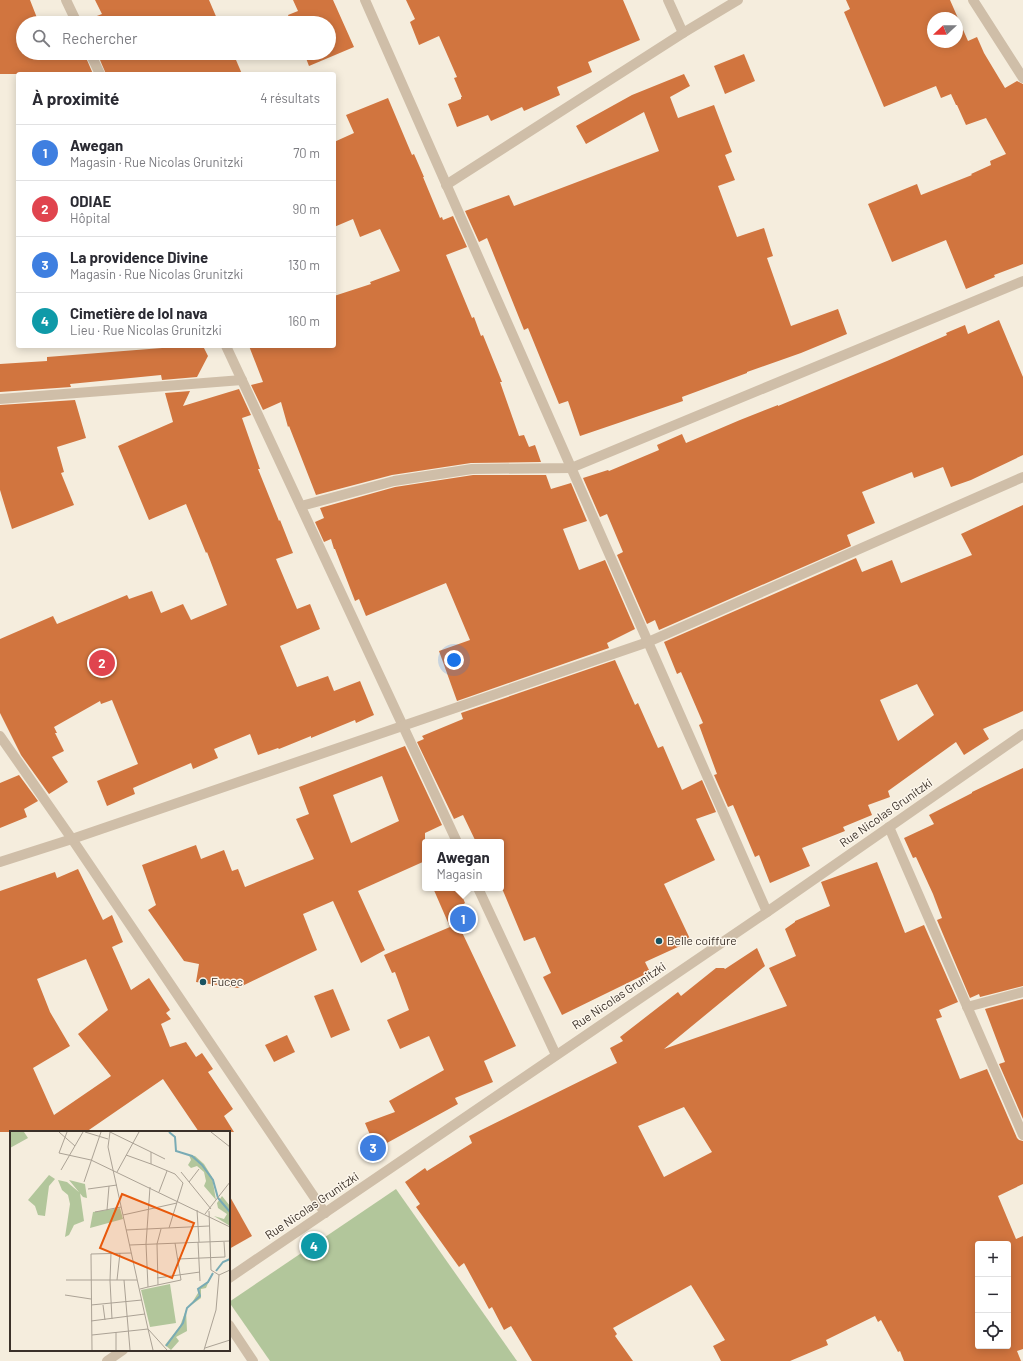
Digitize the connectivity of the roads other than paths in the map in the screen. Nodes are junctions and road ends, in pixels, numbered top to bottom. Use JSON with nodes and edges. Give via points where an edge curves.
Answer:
{"nodes":[{"id":1,"x":66,"y":0,"type":"edge"},
{"id":2,"x":364,"y":0,"type":"edge"},
{"id":3,"x":668,"y":0,"type":"edge"},
{"id":4,"x":738,"y":0,"type":"edge"},
{"id":5,"x":973,"y":0,"type":"edge"},
{"id":6,"x":74,"y":16,"type":"edge"},
{"id":7,"x":683,"y":33,"type":"junction"},
{"id":8,"x":93,"y":60,"type":"edge"},
{"id":9,"x":99,"y":72,"type":"edge"},
{"id":10,"x":1023,"y":78,"type":"edge"},
{"id":11,"x":446,"y":184,"type":"junction"},
{"id":12,"x":1023,"y":281,"type":"edge"},
{"id":13,"x":227,"y":348,"type":"edge"},
{"id":14,"x":242,"y":380,"type":"junction"},
{"id":15,"x":0,"y":399,"type":"edge"},
{"id":16,"x":571,"y":468,"type":"junction"},
{"id":17,"x":1023,"y":477,"type":"edge"},
{"id":18,"x":301,"y":506,"type":"junction"},
{"id":19,"x":648,"y":642,"type":"junction"},
{"id":20,"x":403,"y":726,"type":"junction"},
{"id":21,"x":1023,"y":734,"type":"edge"},
{"id":22,"x":0,"y":736,"type":"edge"},
{"id":23,"x":889,"y":827,"type":"junction"},
{"id":24,"x":72,"y":839,"type":"junction"},
{"id":25,"x":456,"y":839,"type":"edge"},
{"id":26,"x":0,"y":862,"type":"edge"},
{"id":27,"x":479,"y":891,"type":"edge"},
{"id":28,"x":767,"y":912,"type":"junction"},
{"id":29,"x":1023,"y":992,"type":"edge"},
{"id":30,"x":967,"y":1007,"type":"junction"},
{"id":31,"x":556,"y":1055,"type":"junction"},
{"id":32,"x":1023,"y":1135,"type":"edge"},
{"id":33,"x":325,"y":1213,"type":"junction"},
{"id":34,"x":230,"y":1277,"type":"edge"},
{"id":35,"x":230,"y":1326,"type":"edge"},
{"id":36,"x":122,"y":1351,"type":"edge"},
{"id":37,"x":107,"y":1361,"type":"edge"},
{"id":38,"x":253,"y":1361,"type":"edge"}],
"edges":[{"from":1,"to":6,"type":"street"},
{"from":2,"to":11,"type":"street"},
{"from":3,"to":7,"type":"street"},
{"from":4,"to":7,"type":"street"},
{"from":5,"to":10,"type":"street"},
{"from":7,"to":11,"type":"street"},
{"from":8,"to":9,"type":"street"},
{"from":11,"to":16,"type":"street"},
{"from":12,"to":16,"type":"street"},
{"from":13,"to":14,"type":"street"},
{"from":14,"to":15,"type":"street"},
{"from":14,"to":18,"type":"street"},
{"from":16,"to":18,"type":"street","via":[[472,469],[394,481]]},
{"from":16,"to":19,"type":"street"},
{"from":17,"to":19,"type":"street"},
{"from":18,"to":20,"type":"street"},
{"from":19,"to":20,"type":"street"},
{"from":19,"to":28,"type":"street"},
{"from":20,"to":24,"type":"street"},
{"from":20,"to":25,"type":"street"},
{"from":21,"to":23,"type":"street","name":"Rue Nicolas Grunitzki"},
{"from":22,"to":24,"type":"street"},
{"from":23,"to":28,"type":"street","name":"Rue Nicolas Grunitzki"},
{"from":23,"to":30,"type":"street"},
{"from":24,"to":26,"type":"street"},
{"from":24,"to":33,"type":"street"},
{"from":27,"to":31,"type":"street"},
{"from":28,"to":31,"type":"street","name":"Rue Nicolas Grunitzki"},
{"from":29,"to":30,"type":"street"},
{"from":30,"to":32,"type":"street"},
{"from":31,"to":33,"type":"street","name":"Rue Nicolas Grunitzki"},
{"from":33,"to":34,"type":"street","name":"Rue Nicolas Grunitzki"},
{"from":35,"to":38,"type":"street"},
{"from":36,"to":37,"type":"street"}]}
